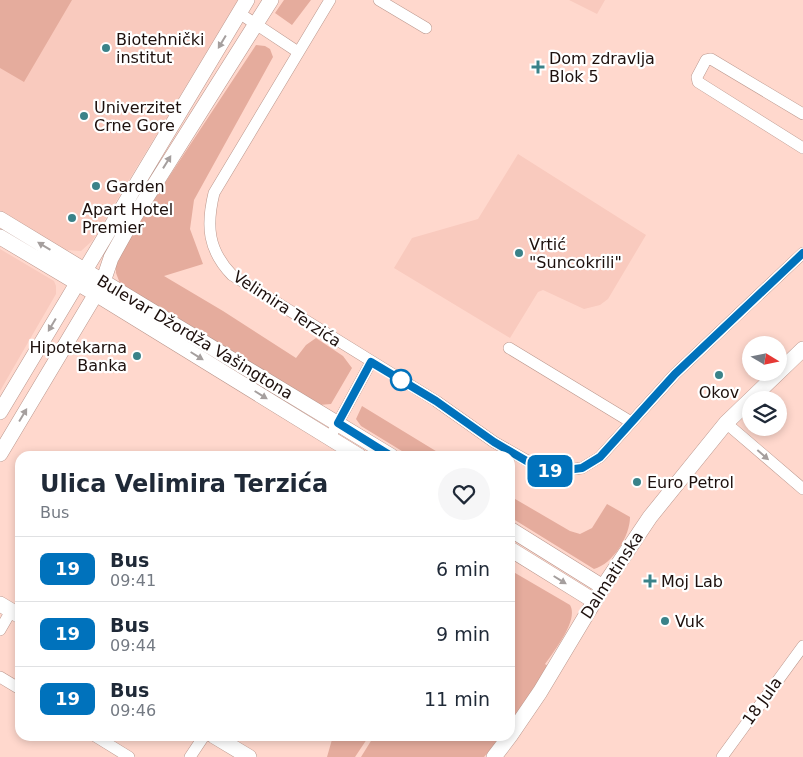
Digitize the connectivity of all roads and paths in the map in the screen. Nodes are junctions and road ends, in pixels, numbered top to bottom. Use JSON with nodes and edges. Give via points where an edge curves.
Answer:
{"nodes":[{"id":1,"x":247,"y":0,"type":"edge"},
{"id":2,"x":271,"y":0,"type":"edge"},
{"id":3,"x":330,"y":0,"type":"edge"},
{"id":4,"x":379,"y":0,"type":"edge"},
{"id":5,"x":238,"y":13,"type":"junction"},
{"id":6,"x":255,"y":24,"type":"junction"},
{"id":7,"x":426,"y":28,"type":"dead end"},
{"id":8,"x":298,"y":52,"type":"junction"},
{"id":9,"x":803,"y":114,"type":"edge"},
{"id":10,"x":803,"y":148,"type":"edge"},
{"id":11,"x":0,"y":219,"type":"edge"},
{"id":12,"x":0,"y":237,"type":"edge"},
{"id":13,"x":803,"y":253,"type":"edge"},
{"id":14,"x":82,"y":277,"type":"junction"},
{"id":15,"x":100,"y":288,"type":"junction"},
{"id":16,"x":509,"y":348,"type":"dead end"},
{"id":17,"x":803,"y":349,"type":"edge"},
{"id":18,"x":371,"y":362,"type":"junction"},
{"id":19,"x":0,"y":412,"type":"edge"},
{"id":20,"x":631,"y":422,"type":"junction"},
{"id":21,"x":338,"y":423,"type":"junction"},
{"id":22,"x":726,"y":423,"type":"junction"},
{"id":23,"x":329,"y":438,"type":"junction"},
{"id":24,"x":351,"y":451,"type":"edge"},
{"id":25,"x":383,"y":451,"type":"edge"},
{"id":26,"x":510,"y":451,"type":"edge"},
{"id":27,"x":0,"y":454,"type":"edge"},
{"id":28,"x":515,"y":454,"type":"edge"},
{"id":29,"x":803,"y":489,"type":"edge"},
{"id":30,"x":515,"y":533,"type":"edge"},
{"id":31,"x":515,"y":552,"type":"edge"},
{"id":32,"x":603,"y":587,"type":"junction"},
{"id":33,"x":594,"y":601,"type":"junction"},
{"id":34,"x":10,"y":611,"type":"edge"},
{"id":35,"x":0,"y":630,"type":"edge"},
{"id":36,"x":803,"y":646,"type":"edge"},
{"id":37,"x":0,"y":677,"type":"edge"},
{"id":38,"x":15,"y":686,"type":"edge"},
{"id":39,"x":515,"y":729,"type":"edge"},
{"id":40,"x":103,"y":741,"type":"edge"},
{"id":41,"x":201,"y":741,"type":"edge"},
{"id":42,"x":222,"y":741,"type":"edge"},
{"id":43,"x":506,"y":741,"type":"edge"},
{"id":44,"x":129,"y":757,"type":"edge"},
{"id":45,"x":190,"y":757,"type":"edge"},
{"id":46,"x":249,"y":757,"type":"edge"},
{"id":47,"x":494,"y":757,"type":"edge"},
{"id":48,"x":722,"y":757,"type":"edge"}],
"edges":[{"from":1,"to":5,"type":"main road"},
{"from":2,"to":6,"type":"main road"},
{"from":3,"to":8,"type":"street","name":"Velimira Terzića"},
{"from":4,"to":7,"type":"street"},
{"from":5,"to":6,"type":"street"},
{"from":5,"to":14,"type":"main road","one_way":true},
{"from":6,"to":8,"type":"street"},
{"from":15,"to":6,"type":"main road","one_way":true,"via":[[111,258],[131,222]]},
{"from":8,"to":18,"type":"street","name":"Velimira Terzića","via":[[214,193],[208,218],[210,236],[222,265],[232,275]]},
{"from":9,"to":10,"type":"street","via":[[711,59],[706,60],[697,77],[698,82]]},
{"from":14,"to":11,"type":"main road","name":"Bulevar Džordža Vašingtona","one_way":true},
{"from":12,"to":14,"type":"main road","name":"Bulevar Džordža Vašingtona"},
{"from":13,"to":20,"type":"street","via":[[716,334]]},
{"from":14,"to":15,"type":"main road","name":"Bulevar Džordža Vašingtona"},
{"from":14,"to":19,"type":"main road","one_way":true},
{"from":15,"to":21,"type":"main road","name":"Bulevar Džordža Vašingtona"},
{"from":15,"to":23,"type":"main road","name":"Bulevar Džordža Vašingtona","one_way":true},
{"from":27,"to":15,"type":"main road","one_way":true},
{"from":16,"to":20,"type":"street"},
{"from":17,"to":22,"type":"main road","name":"Dalmatinska"},
{"from":18,"to":21,"type":"street"},
{"from":18,"to":26,"type":"street","name":"Velimira Terzića"},
{"from":20,"to":28,"type":"street","name":"Velimira Terzića","via":[[600,457],[582,468],[542,470]]},
{"from":21,"to":23,"type":"street"},
{"from":21,"to":25,"type":"main road","name":"Bulevar Džordža Vašingtona"},
{"from":22,"to":29,"type":"street","one_way":true},
{"from":22,"to":32,"type":"main road","name":"Dalmatinska","via":[[650,517]]},
{"from":23,"to":24,"type":"main road","name":"Bulevar Džordža Vašingtona"},
{"from":30,"to":32,"type":"main road"},
{"from":31,"to":33,"type":"main road","one_way":true},
{"from":32,"to":33,"type":"main road","name":"Dalmatinska"},
{"from":33,"to":39,"type":"main road","name":"Dalmatinska"},
{"from":34,"to":35,"type":"street"},
{"from":36,"to":48,"type":"street","name":"18 Jula"},
{"from":37,"to":38,"type":"street"},
{"from":40,"to":44,"type":"street"},
{"from":41,"to":45,"type":"street"},
{"from":42,"to":46,"type":"main road"},
{"from":43,"to":47,"type":"main road","name":"Dalmatinska"}]}
